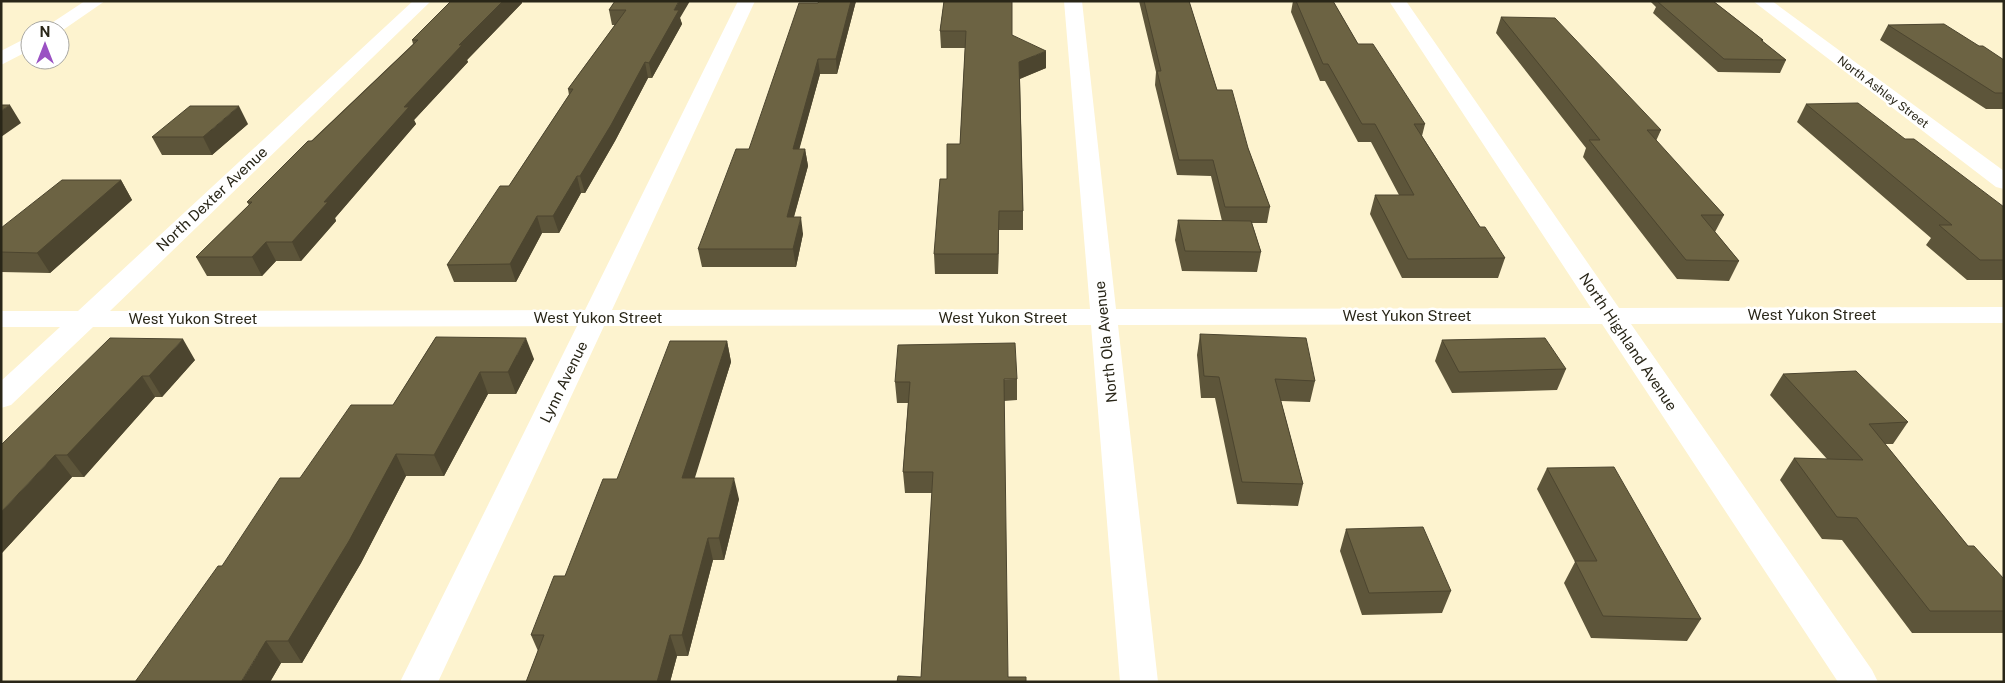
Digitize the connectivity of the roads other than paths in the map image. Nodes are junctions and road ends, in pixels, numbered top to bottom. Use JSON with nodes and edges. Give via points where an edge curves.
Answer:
{"nodes":[{"id":1,"x":97,"y":1,"type":"edge"},
{"id":2,"x":423,"y":1,"type":"edge"},
{"id":3,"x":747,"y":1,"type":"edge"},
{"id":4,"x":1073,"y":1,"type":"edge"},
{"id":5,"x":1396,"y":1,"type":"edge"},
{"id":6,"x":1761,"y":1,"type":"edge"},
{"id":7,"x":66,"y":20,"type":"edge"},
{"id":8,"x":20,"y":48,"type":"edge"},
{"id":9,"x":1,"y":59,"type":"edge"},
{"id":10,"x":2004,"y":182,"type":"edge"},
{"id":11,"x":1610,"y":315,"type":"junction"},
{"id":12,"x":2004,"y":315,"type":"edge"},
{"id":13,"x":595,"y":318,"type":"junction"},
{"id":14,"x":1103,"y":318,"type":"junction"},
{"id":15,"x":1,"y":319,"type":"edge"},
{"id":16,"x":85,"y":319,"type":"junction"},
{"id":17,"x":1,"y":398,"type":"edge"},
{"id":18,"x":419,"y":682,"type":"edge"},
{"id":19,"x":1139,"y":682,"type":"edge"},
{"id":20,"x":1859,"y":682,"type":"edge"}],
"edges":[{"from":1,"to":7,"type":"street"},
{"from":2,"to":16,"type":"street","name":"North Dexter Avenue"},
{"from":3,"to":13,"type":"street","name":"Lynn Avenue"},
{"from":4,"to":14,"type":"street","name":"North Ola Avenue"},
{"from":5,"to":11,"type":"street","name":"North Highland Avenue"},
{"from":6,"to":10,"type":"street","name":"North Ashley Street"},
{"from":8,"to":9,"type":"street"},
{"from":11,"to":12,"type":"street","name":"West Yukon Street"},
{"from":11,"to":14,"type":"street","name":"West Yukon Street"},
{"from":11,"to":20,"type":"street","name":"North Highland Avenue"},
{"from":13,"to":14,"type":"street","name":"West Yukon Street"},
{"from":13,"to":16,"type":"street","name":"West Yukon Street"},
{"from":13,"to":18,"type":"street","name":"Lynn Avenue"},
{"from":14,"to":19,"type":"street","name":"North Ola Avenue"},
{"from":15,"to":16,"type":"street","name":"West Yukon Street"},
{"from":16,"to":17,"type":"street","name":"North Dexter Avenue"}]}
